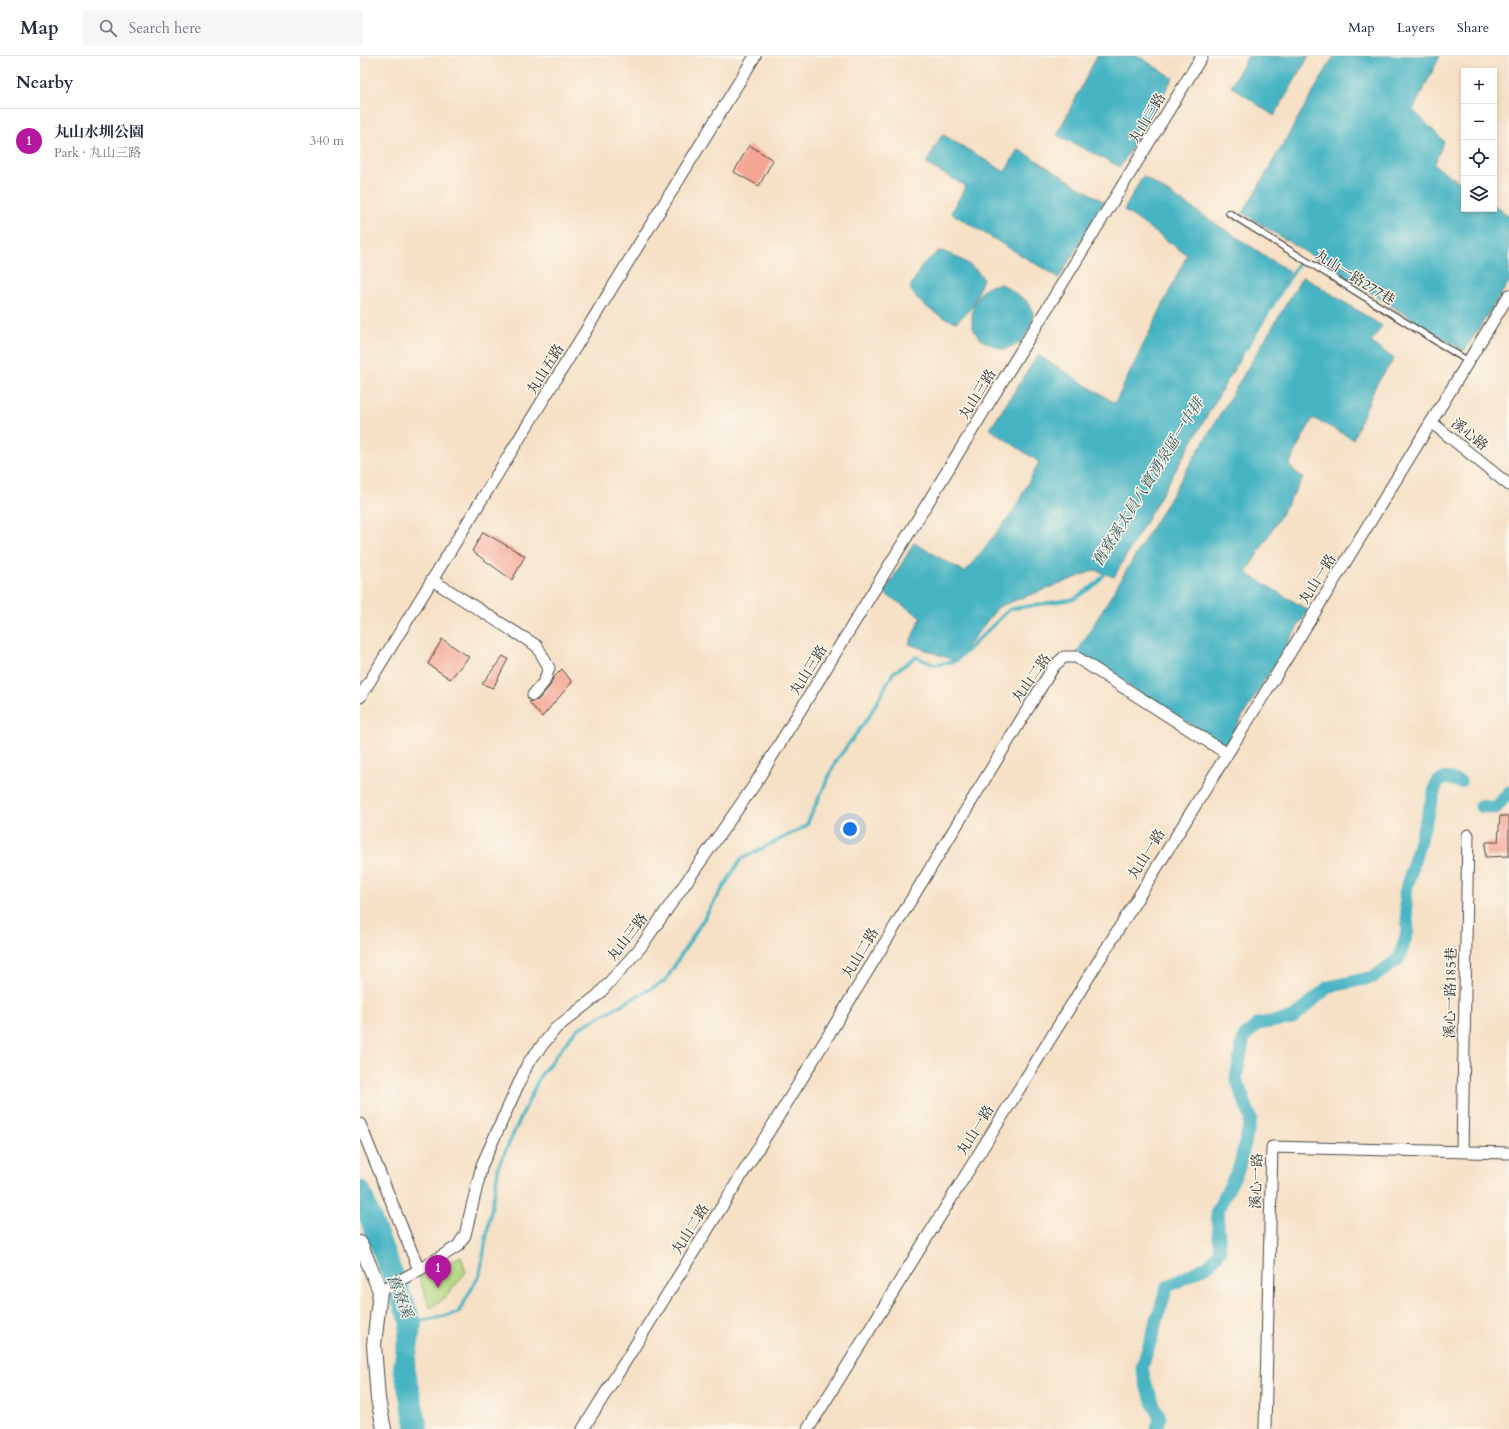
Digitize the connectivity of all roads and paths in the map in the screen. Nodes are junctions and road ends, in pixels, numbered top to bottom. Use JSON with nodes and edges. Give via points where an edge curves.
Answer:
{"nodes":[{"id":1,"x":754,"y":56,"type":"edge"},
{"id":2,"x":1202,"y":56,"type":"edge"},
{"id":3,"x":1229,"y":213,"type":"dead end"},
{"id":4,"x":1509,"y":295,"type":"edge"},
{"id":5,"x":1468,"y":361,"type":"junction"},
{"id":6,"x":1431,"y":422,"type":"junction"},
{"id":7,"x":1509,"y":484,"type":"edge"},
{"id":8,"x":432,"y":580,"type":"junction"},
{"id":9,"x":533,"y":695,"type":"dead end"},
{"id":10,"x":360,"y":697,"type":"edge"},
{"id":11,"x":1226,"y":753,"type":"junction"},
{"id":12,"x":1468,"y":835,"type":"dead end"},
{"id":13,"x":360,"y":1124,"type":"edge"},
{"id":14,"x":1462,"y":1152,"type":"junction"},
{"id":15,"x":1509,"y":1153,"type":"edge"},
{"id":16,"x":360,"y":1243,"type":"edge"},
{"id":17,"x":419,"y":1270,"type":"junction"},
{"id":18,"x":380,"y":1291,"type":"junction"},
{"id":19,"x":384,"y":1429,"type":"edge"},
{"id":20,"x":583,"y":1429,"type":"edge"},
{"id":21,"x":808,"y":1429,"type":"edge"},
{"id":22,"x":1264,"y":1429,"type":"edge"}],
"edges":[{"from":1,"to":8,"type":"street","name":"丸山五路"},
{"from":2,"to":17,"type":"street","name":"丸山三路","via":[[755,784],[640,948],[598,995],[556,1028],[528,1063],[482,1165],[465,1236],[458,1246]]},
{"from":3,"to":5,"type":"lane","name":"丸山一路277巷"},
{"from":4,"to":5,"type":"street","name":"丸山一路"},
{"from":5,"to":6,"type":"street","name":"丸山一路"},
{"from":6,"to":7,"type":"street","name":"溪心路"},
{"from":6,"to":11,"type":"street","name":"丸山一路"},
{"from":8,"to":9,"type":"street","via":[[537,646],[548,668],[544,682]]},
{"from":8,"to":10,"type":"street","name":"丸山五路"},
{"from":11,"to":20,"type":"street","name":"丸山二路","via":[[1076,658],[1064,657],[1054,666],[801,1080]]},
{"from":11,"to":21,"type":"street","name":"丸山一路"},
{"from":12,"to":14,"type":"street","name":"溪心一路185巷"},
{"from":13,"to":17,"type":"street"},
{"from":14,"to":15,"type":"street","name":"溪心一路"},
{"from":14,"to":22,"type":"street","name":"溪心一路","via":[[1272,1147]]},
{"from":16,"to":18,"type":"street"},
{"from":17,"to":18,"type":"street","name":"丸山三路"},
{"from":18,"to":19,"type":"street","via":[[374,1345],[378,1399]]}]}
